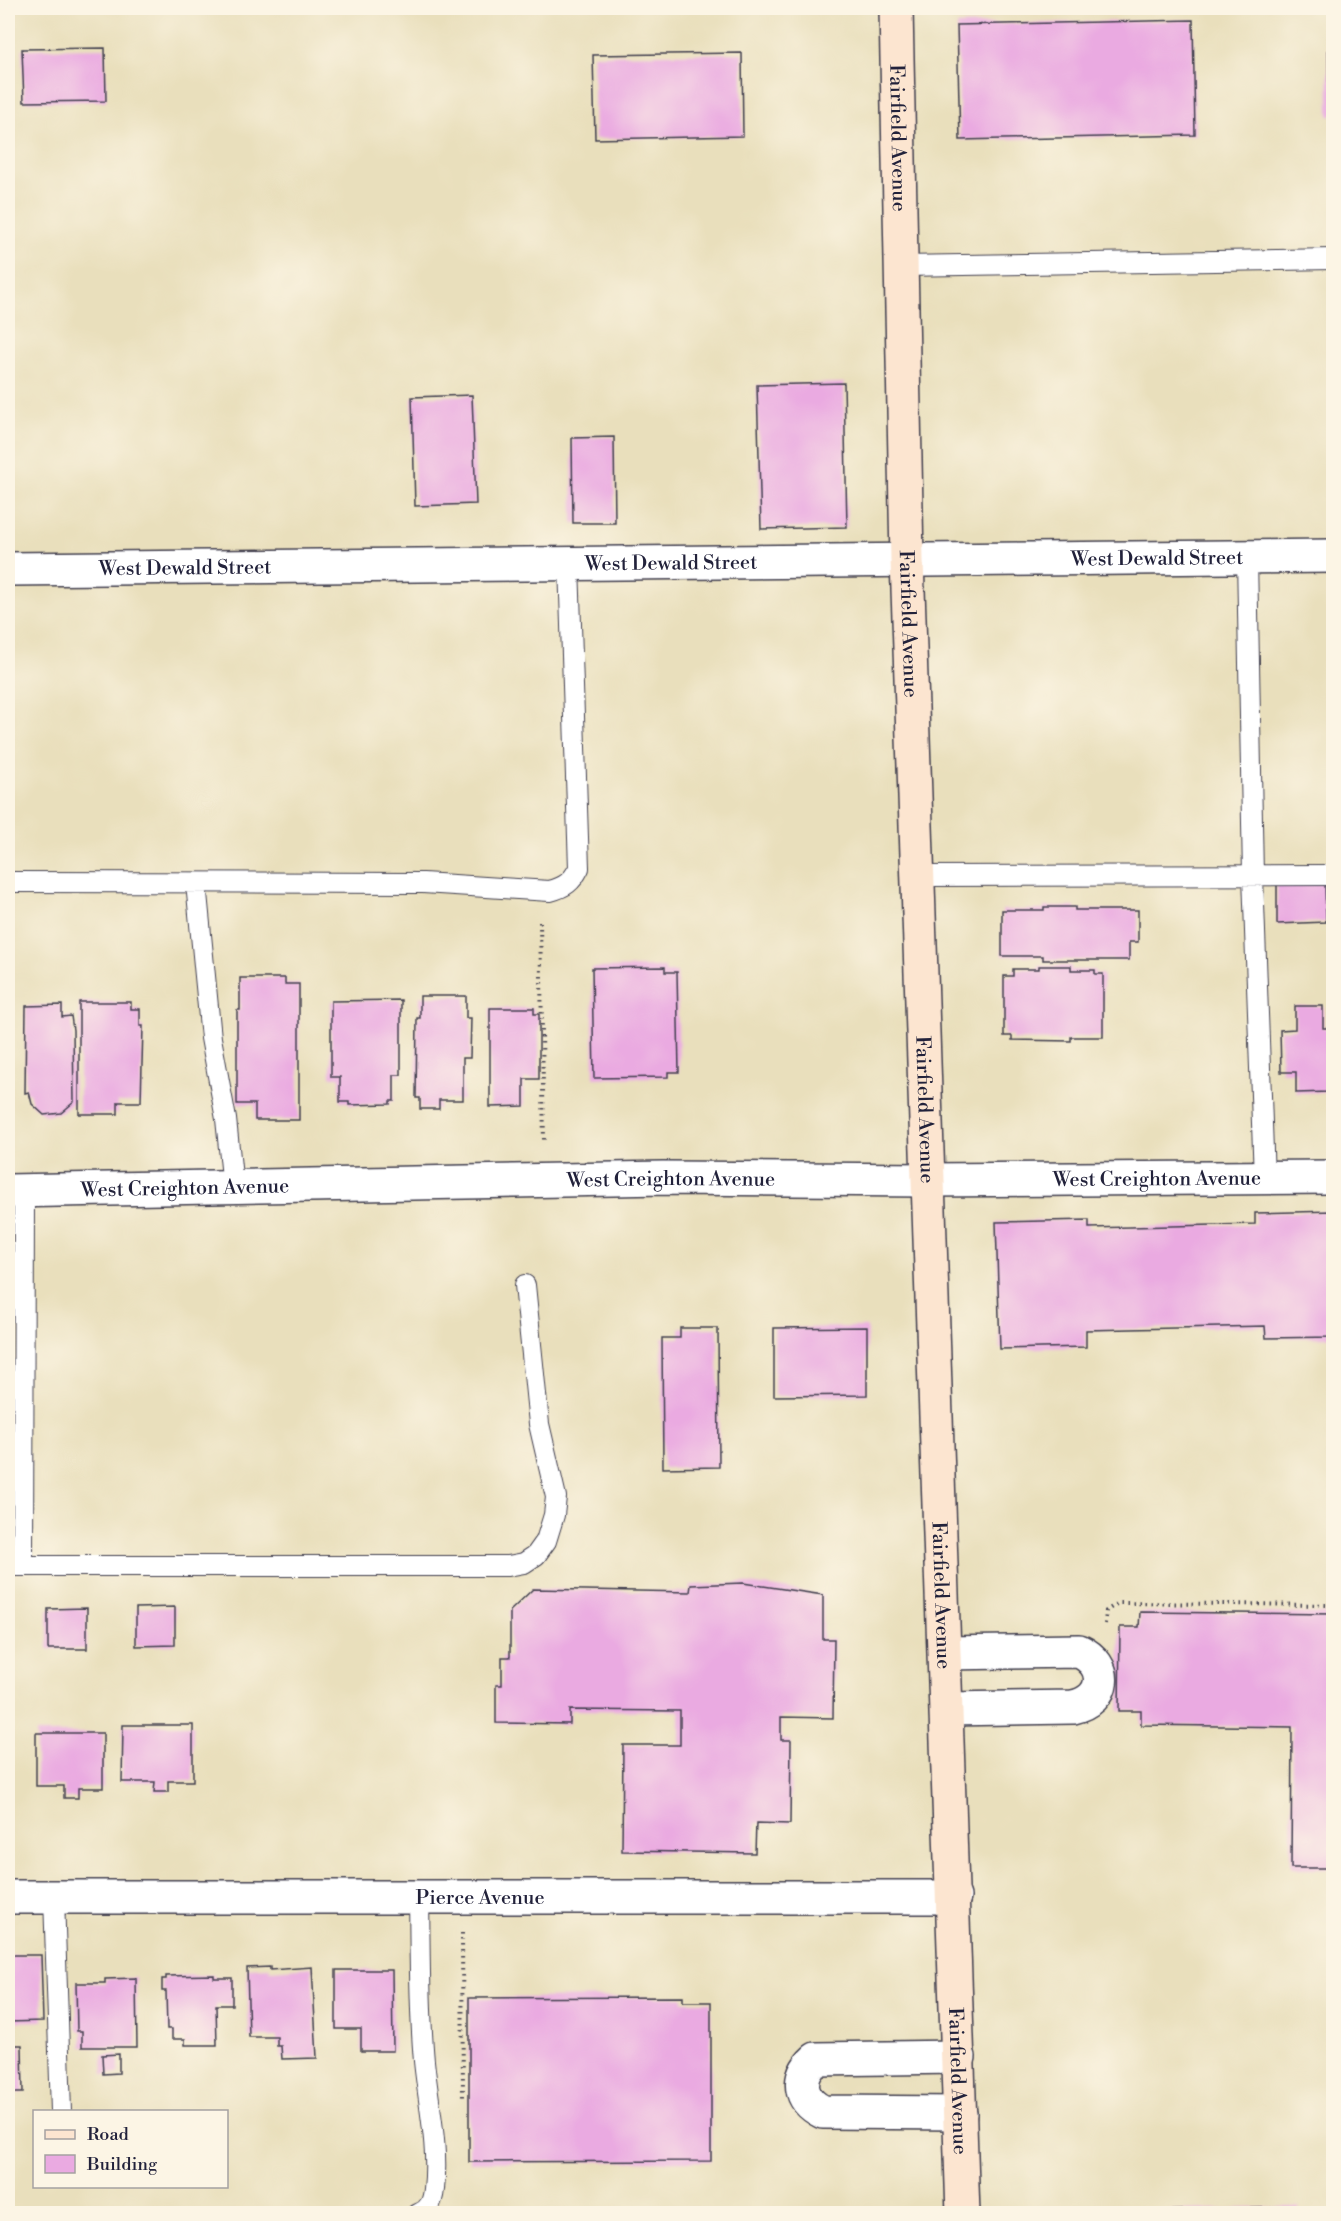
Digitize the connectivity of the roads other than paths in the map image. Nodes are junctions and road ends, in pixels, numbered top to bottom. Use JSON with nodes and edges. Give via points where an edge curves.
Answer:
{"nodes":[{"id":1,"x":896,"y":8,"type":"edge"},
{"id":2,"x":1334,"y":259,"type":"edge"},
{"id":3,"x":901,"y":266,"type":"junction"},
{"id":4,"x":1334,"y":556,"type":"edge"},
{"id":5,"x":1247,"y":557,"type":"junction"},
{"id":6,"x":907,"y":561,"type":"junction"},
{"id":7,"x":569,"y":564,"type":"junction"},
{"id":8,"x":8,"y":569,"type":"edge"},
{"id":9,"x":1334,"y":875,"type":"edge"},
{"id":10,"x":918,"y":876,"type":"junction"},
{"id":11,"x":1253,"y":876,"type":"junction"},
{"id":12,"x":8,"y":882,"type":"edge"},
{"id":13,"x":196,"y":883,"type":"junction"},
{"id":14,"x":1334,"y":1177,"type":"edge"},
{"id":15,"x":1264,"y":1178,"type":"junction"},
{"id":16,"x":929,"y":1180,"type":"junction"},
{"id":17,"x":233,"y":1187,"type":"junction"},
{"id":18,"x":16,"y":1191,"type":"edge"},
{"id":19,"x":525,"y":1285,"type":"dead end"},
{"id":20,"x":15,"y":1566,"type":"edge"},
{"id":21,"x":946,"y":1653,"type":"junction"},
{"id":22,"x":948,"y":1709,"type":"junction"},
{"id":23,"x":8,"y":1897,"type":"edge"},
{"id":24,"x":54,"y":1897,"type":"junction"},
{"id":25,"x":419,"y":1897,"type":"junction"},
{"id":26,"x":954,"y":1897,"type":"junction"},
{"id":27,"x":959,"y":2057,"type":"junction"},
{"id":28,"x":61,"y":2110,"type":"edge"},
{"id":29,"x":960,"y":2113,"type":"junction"},
{"id":30,"x":418,"y":2214,"type":"edge"},
{"id":31,"x":963,"y":2214,"type":"edge"}],
"edges":[{"from":1,"to":3,"type":"main road","name":"Fairfield Avenue"},
{"from":2,"to":3,"type":"lane"},
{"from":3,"to":6,"type":"main road","name":"Fairfield Avenue"},
{"from":4,"to":5,"type":"street","name":"West Dewald Street"},
{"from":5,"to":6,"type":"street","name":"West Dewald Street"},
{"from":5,"to":11,"type":"lane"},
{"from":6,"to":7,"type":"street","name":"West Dewald Street"},
{"from":6,"to":10,"type":"main road","name":"Fairfield Avenue"},
{"from":7,"to":8,"type":"street","name":"West Dewald Street"},
{"from":7,"to":13,"type":"lane","via":[[579,868],[572,881],[561,888],[540,890],[423,883]]},
{"from":9,"to":11,"type":"lane"},
{"from":10,"to":11,"type":"lane"},
{"from":10,"to":16,"type":"main road","name":"Fairfield Avenue"},
{"from":11,"to":15,"type":"lane"},
{"from":12,"to":13,"type":"lane"},
{"from":13,"to":17,"type":"lane","via":[[211,1038],[226,1119]]},
{"from":14,"to":15,"type":"street","name":"West Creighton Avenue"},
{"from":15,"to":16,"type":"street","name":"West Creighton Avenue"},
{"from":16,"to":17,"type":"street","name":"West Creighton Avenue","via":[[663,1178]]},
{"from":16,"to":21,"type":"main road","name":"Fairfield Avenue"},
{"from":17,"to":18,"type":"street","name":"West Creighton Avenue"},
{"from":18,"to":20,"type":"lane"},
{"from":19,"to":20,"type":"lane","via":[[540,1424],[556,1497],[546,1541],[536,1556],[524,1563]]},
{"from":21,"to":22,"type":"main road","name":"Fairfield Avenue"},
{"from":21,"to":22,"type":"street","via":[[1079,1652],[1096,1662],[1099,1671],[1099,1689],[1087,1704]]},
{"from":22,"to":26,"type":"main road","name":"Fairfield Avenue"},
{"from":23,"to":24,"type":"street","name":"Pierce Avenue"},
{"from":24,"to":25,"type":"street","name":"Pierce Avenue"},
{"from":24,"to":28,"type":"lane"},
{"from":25,"to":26,"type":"street","name":"Pierce Avenue"},
{"from":25,"to":30,"type":"lane","via":[[424,2059],[435,2187],[432,2203]]},
{"from":26,"to":27,"type":"main road","name":"Fairfield Avenue"},
{"from":27,"to":29,"type":"main road","name":"Fairfield Avenue"},
{"from":27,"to":29,"type":"street","via":[[816,2059],[804,2075],[803,2093],[807,2102],[823,2112]]},
{"from":29,"to":31,"type":"main road","name":"Fairfield Avenue"}]}
